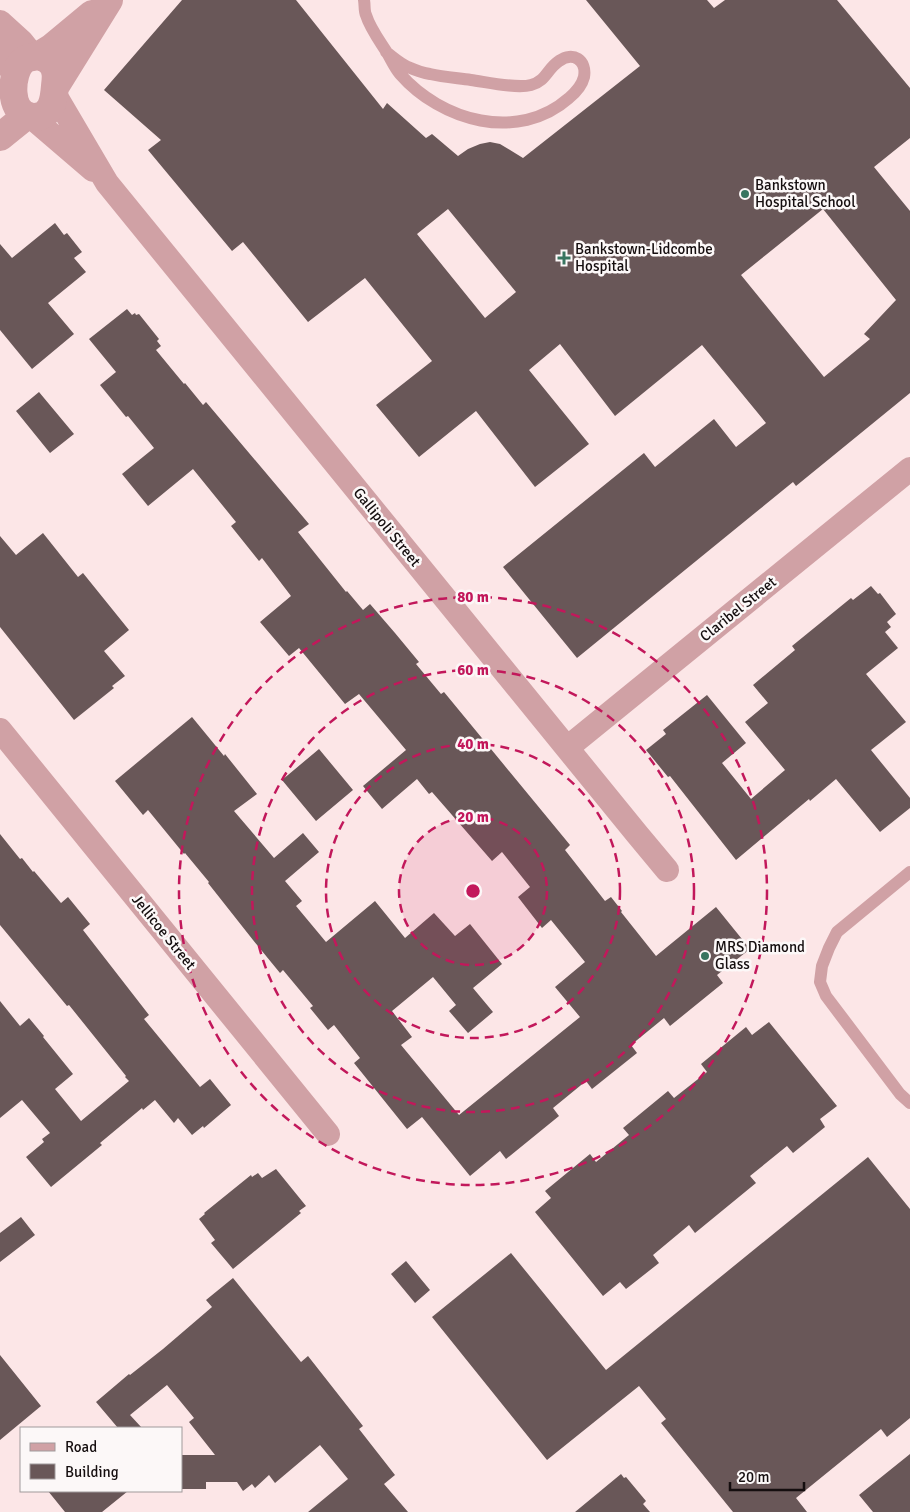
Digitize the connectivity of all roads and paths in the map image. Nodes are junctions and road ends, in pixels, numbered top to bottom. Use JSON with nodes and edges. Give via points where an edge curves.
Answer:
{"nodes":[{"id":1,"x":364,"y":0,"type":"edge"},
{"id":2,"x":0,"y":22,"type":"edge"},
{"id":3,"x":0,"y":50,"type":"edge"},
{"id":4,"x":386,"y":52,"type":"junction"},
{"id":5,"x":36,"y":56,"type":"junction"},
{"id":6,"x":10,"y":89,"type":"edge"},
{"id":7,"x":54,"y":90,"type":"junction"},
{"id":8,"x":28,"y":116,"type":"junction"},
{"id":9,"x":0,"y":137,"type":"edge"},
{"id":10,"x":108,"y":183,"type":"junction"},
{"id":11,"x":910,"y":469,"type":"edge"},
{"id":12,"x":0,"y":730,"type":"edge"},
{"id":13,"x":567,"y":748,"type":"junction"},
{"id":14,"x":667,"y":870,"type":"dead end"},
{"id":15,"x":910,"y":872,"type":"edge"},
{"id":16,"x":910,"y":1103,"type":"edge"},
{"id":17,"x":328,"y":1134,"type":"dead end"}],
"edges":[{"from":1,"to":4,"type":"lane","via":[[366,15]]},
{"from":2,"to":5,"type":"street"},
{"from":3,"to":6,"type":"street"},
{"from":4,"to":4,"type":"lane","via":[[406,67],[428,74],[529,86],[545,78],[553,65],[564,57],[572,56],[580,60],[585,69],[584,79],[563,103],[532,119],[513,123],[475,121],[450,112],[418,91],[399,73]]},
{"from":5,"to":6,"type":"street","via":[[22,62]]},
{"from":5,"to":7,"type":"street","via":[[53,66],[56,72]]},
{"from":5,"to":7,"type":"street","via":[[51,48],[109,0]]},
{"from":6,"to":8,"type":"street","via":[[20,112]]},
{"from":7,"to":8,"type":"street","via":[[48,112],[41,116]]},
{"from":7,"to":10,"type":"street","name":"Gallipoli Street"},
{"from":8,"to":9,"type":"street"},
{"from":8,"to":10,"type":"street","name":"Gallipoli Street"},
{"from":10,"to":13,"type":"street","name":"Gallipoli Street"},
{"from":11,"to":13,"type":"street","name":"Claribel Street"},
{"from":12,"to":17,"type":"street","name":"Jellicoe Street"},
{"from":13,"to":14,"type":"street","name":"Gallipoli Street"},
{"from":15,"to":16,"type":"lane","via":[[837,932],[822,966],[820,982],[826,996]]}]}
